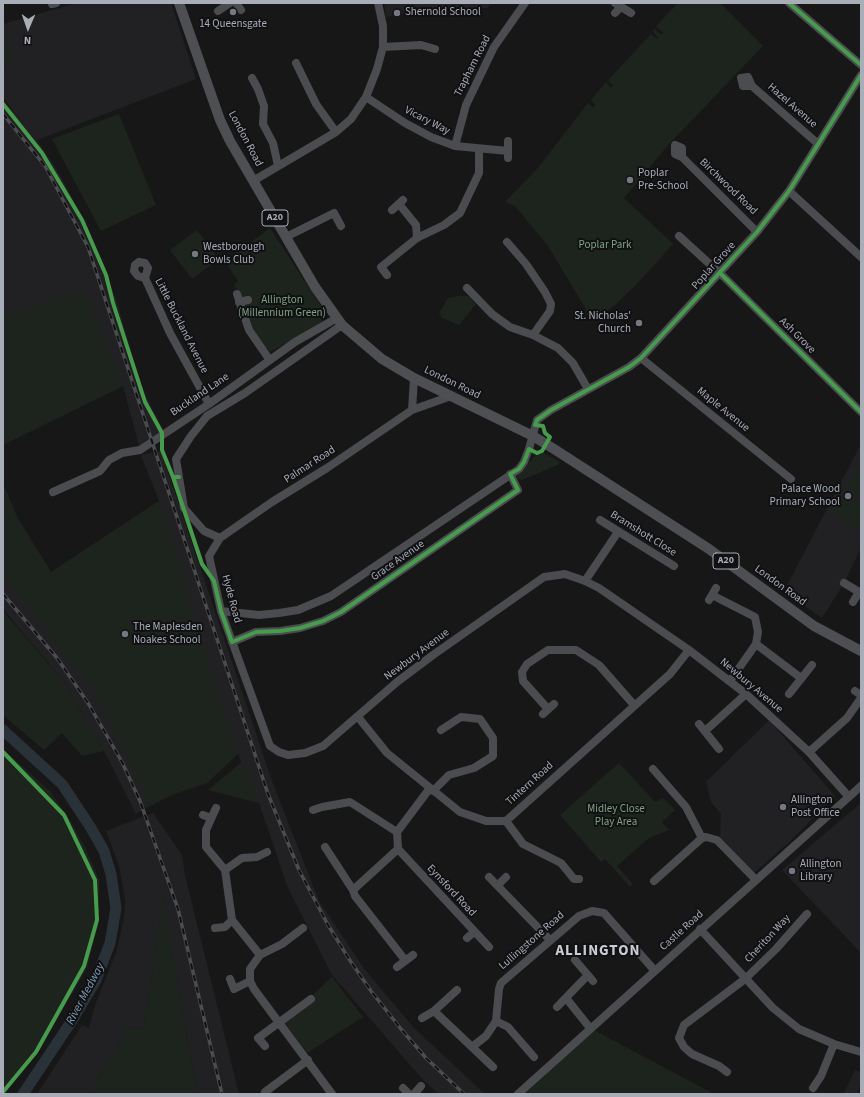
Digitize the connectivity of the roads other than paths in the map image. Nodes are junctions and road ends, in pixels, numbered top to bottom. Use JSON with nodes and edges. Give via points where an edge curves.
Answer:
{"nodes":[{"id":1,"x":179,"y":3,"type":"edge"},
{"id":2,"x":230,"y":3,"type":"edge"},
{"id":3,"x":236,"y":3,"type":"edge"},
{"id":4,"x":378,"y":3,"type":"edge"},
{"id":5,"x":525,"y":3,"type":"edge"},
{"id":6,"x":789,"y":3,"type":"edge"},
{"id":7,"x":618,"y":5,"type":"edge"},
{"id":8,"x":241,"y":10,"type":"dead end"},
{"id":9,"x":218,"y":11,"type":"dead end"},
{"id":10,"x":615,"y":13,"type":"dead end"},
{"id":11,"x":631,"y":13,"type":"dead end"},
{"id":12,"x":383,"y":47,"type":"junction"},
{"id":13,"x":435,"y":49,"type":"dead end"},
{"id":14,"x":296,"y":63,"type":"dead end"},
{"id":15,"x":861,"y":65,"type":"edge"},
{"id":16,"x":861,"y":75,"type":"edge"},
{"id":17,"x":252,"y":78,"type":"dead end"},
{"id":18,"x":752,"y":86,"type":"dead end"},
{"id":19,"x":366,"y":96,"type":"junction"},
{"id":20,"x":336,"y":132,"type":"junction"},
{"id":21,"x":508,"y":142,"type":"dead end"},
{"id":22,"x":818,"y":143,"type":"junction"},
{"id":23,"x":455,"y":146,"type":"junction"},
{"id":24,"x":479,"y":149,"type":"junction"},
{"id":25,"x":682,"y":158,"type":"dead end"},
{"id":26,"x":278,"y":166,"type":"junction"},
{"id":27,"x":253,"y":181,"type":"junction"},
{"id":28,"x":789,"y":191,"type":"junction"},
{"id":29,"x":392,"y":210,"type":"dead end"},
{"id":30,"x":341,"y":226,"type":"dead end"},
{"id":31,"x":757,"y":232,"type":"junction"},
{"id":32,"x":679,"y":236,"type":"dead end"},
{"id":33,"x":286,"y":237,"type":"junction"},
{"id":34,"x":417,"y":238,"type":"junction"},
{"id":35,"x":507,"y":242,"type":"dead end"},
{"id":36,"x":861,"y":257,"type":"edge"},
{"id":37,"x":720,"y":273,"type":"junction"},
{"id":38,"x":387,"y":275,"type":"dead end"},
{"id":39,"x":145,"y":278,"type":"dead end"},
{"id":40,"x":467,"y":288,"type":"dead end"},
{"id":41,"x":248,"y":300,"type":"dead end"},
{"id":42,"x":340,"y":322,"type":"junction"},
{"id":43,"x":533,"y":335,"type":"junction"},
{"id":44,"x":641,"y":358,"type":"junction"},
{"id":45,"x":269,"y":359,"type":"junction"},
{"id":46,"x":414,"y":378,"type":"junction"},
{"id":47,"x":588,"y":389,"type":"junction"},
{"id":48,"x":451,"y":396,"type":"junction"},
{"id":49,"x":209,"y":404,"type":"junction"},
{"id":50,"x":412,"y":410,"type":"junction"},
{"id":51,"x":861,"y":412,"type":"edge"},
{"id":52,"x":533,"y":436,"type":"junction"},
{"id":53,"x":510,"y":474,"type":"junction"},
{"id":54,"x":792,"y":479,"type":"dead end"},
{"id":55,"x":52,"y":492,"type":"dead end"},
{"id":56,"x":600,"y":520,"type":"dead end"},
{"id":57,"x":618,"y":532,"type":"junction"},
{"id":58,"x":220,"y":538,"type":"junction"},
{"id":59,"x":674,"y":566,"type":"dead end"},
{"id":60,"x":585,"y":581,"type":"junction"},
{"id":61,"x":844,"y":583,"type":"dead end"},
{"id":62,"x":860,"y":592,"type":"edge"},
{"id":63,"x":712,"y":594,"type":"dead end"},
{"id":64,"x":853,"y":602,"type":"dead end"},
{"id":65,"x":221,"y":611,"type":"junction"},
{"id":66,"x":232,"y":642,"type":"junction"},
{"id":67,"x":756,"y":644,"type":"junction"},
{"id":68,"x":689,"y":650,"type":"junction"},
{"id":69,"x":861,"y":651,"type":"edge"},
{"id":70,"x":812,"y":665,"type":"dead end"},
{"id":71,"x":801,"y":678,"type":"junction"},
{"id":72,"x":730,"y":681,"type":"junction"},
{"id":73,"x":746,"y":694,"type":"junction"},
{"id":74,"x":789,"y":694,"type":"dead end"},
{"id":75,"x":861,"y":698,"type":"edge"},
{"id":76,"x":634,"y":705,"type":"junction"},
{"id":77,"x":548,"y":709,"type":"dead end"},
{"id":78,"x":358,"y":717,"type":"junction"},
{"id":79,"x":699,"y":724,"type":"dead end"},
{"id":80,"x":441,"y":729,"type":"dead end"},
{"id":81,"x":705,"y":731,"type":"junction"},
{"id":82,"x":268,"y":742,"type":"joint"},
{"id":83,"x":719,"y":749,"type":"dead end"},
{"id":84,"x":809,"y":752,"type":"junction"},
{"id":85,"x":653,"y":769,"type":"dead end"},
{"id":86,"x":861,"y":786,"type":"edge"},
{"id":87,"x":432,"y":790,"type":"junction"},
{"id":88,"x":849,"y":797,"type":"junction"},
{"id":89,"x":216,"y":808,"type":"dead end"},
{"id":90,"x":313,"y":810,"type":"dead end"},
{"id":91,"x":203,"y":815,"type":"dead end"},
{"id":92,"x":211,"y":818,"type":"junction"},
{"id":93,"x":506,"y":821,"type":"junction"},
{"id":94,"x":397,"y":832,"type":"junction"},
{"id":95,"x":702,"y":838,"type":"junction"},
{"id":96,"x":325,"y":847,"type":"dead end"},
{"id":97,"x":398,"y":849,"type":"junction"},
{"id":98,"x":267,"y":852,"type":"dead end"},
{"id":99,"x":225,"y":870,"type":"junction"},
{"id":100,"x":489,"y":876,"type":"dead end"},
{"id":101,"x":506,"y":877,"type":"dead end"},
{"id":102,"x":579,"y":879,"type":"dead end"},
{"id":103,"x":756,"y":880,"type":"junction"},
{"id":104,"x":654,"y":881,"type":"dead end"},
{"id":105,"x":498,"y":885,"type":"junction"},
{"id":106,"x":353,"y":890,"type":"junction"},
{"id":107,"x":807,"y":914,"type":"dead end"},
{"id":108,"x":232,"y":920,"type":"junction"},
{"id":109,"x":215,"y":928,"type":"dead end"},
{"id":110,"x":303,"y":928,"type":"dead end"},
{"id":111,"x":700,"y":929,"type":"junction"},
{"id":112,"x":474,"y":932,"type":"junction"},
{"id":113,"x":467,"y":938,"type":"dead end"},
{"id":114,"x":550,"y":940,"type":"junction"},
{"id":115,"x":489,"y":948,"type":"dead end"},
{"id":116,"x":260,"y":955,"type":"junction"},
{"id":117,"x":413,"y":955,"type":"dead end"},
{"id":118,"x":405,"y":960,"type":"junction"},
{"id":119,"x":574,"y":960,"type":"dead end"},
{"id":120,"x":398,"y":966,"type":"dead end"},
{"id":121,"x":655,"y":971,"type":"junction"},
{"id":122,"x":230,"y":979,"type":"dead end"},
{"id":123,"x":745,"y":979,"type":"junction"},
{"id":124,"x":250,"y":981,"type":"junction"},
{"id":125,"x":457,"y":990,"type":"dead end"},
{"id":126,"x":566,"y":998,"type":"junction"},
{"id":127,"x":311,"y":999,"type":"dead end"},
{"id":128,"x":557,"y":1007,"type":"dead end"},
{"id":129,"x":434,"y":1011,"type":"junction"},
{"id":130,"x":422,"y":1018,"type":"dead end"},
{"id":131,"x":496,"y":1021,"type":"junction"},
{"id":132,"x":280,"y":1022,"type":"junction"},
{"id":133,"x":590,"y":1028,"type":"junction"},
{"id":134,"x":834,"y":1044,"type":"junction"},
{"id":135,"x":265,"y":1046,"type":"dead end"},
{"id":136,"x":472,"y":1047,"type":"junction"},
{"id":137,"x":861,"y":1052,"type":"edge"},
{"id":138,"x":534,"y":1057,"type":"dead end"},
{"id":139,"x":308,"y":1060,"type":"junction"},
{"id":140,"x":493,"y":1067,"type":"dead end"},
{"id":141,"x":727,"y":1072,"type":"dead end"},
{"id":142,"x":421,"y":1086,"type":"dead end"},
{"id":143,"x":813,"y":1088,"type":"dead end"},
{"id":144,"x":264,"y":1090,"type":"edge"},
{"id":145,"x":332,"y":1094,"type":"edge"},
{"id":146,"x":414,"y":1094,"type":"edge"},
{"id":147,"x":518,"y":1094,"type":"edge"}],
"edges":[{"from":1,"to":27,"type":"main road","name":"London Road","number":"A20","via":[[220,120]]},
{"from":2,"to":9,"type":"street"},
{"from":3,"to":8,"type":"street"},
{"from":4,"to":12,"type":"street","via":[[383,26]]},
{"from":5,"to":23,"type":"street","name":"Trapham Road","via":[[491,54],[466,105]]},
{"from":6,"to":15,"type":"street"},
{"from":7,"to":10,"type":"street"},
{"from":7,"to":11,"type":"street"},
{"from":12,"to":13,"type":"street","via":[[421,45]]},
{"from":12,"to":19,"type":"street"},
{"from":14,"to":20,"type":"street","via":[[304,71],[316,104]]},
{"from":16,"to":22,"type":"street","name":"Poplar Grove"},
{"from":17,"to":26,"type":"street","via":[[264,106],[263,124],[273,143]]},
{"from":18,"to":22,"type":"street","name":"Hazel Avenue"},
{"from":19,"to":20,"type":"street","via":[[351,119]]},
{"from":19,"to":23,"type":"street","name":"Vicary Way","via":[[405,123]]},
{"from":20,"to":26,"type":"street"},
{"from":21,"to":24,"type":"street","name":"Vicary Way","via":[[508,154]]},
{"from":22,"to":28,"type":"street","name":"Poplar Grove"},
{"from":23,"to":24,"type":"street","name":"Vicary Way"},
{"from":24,"to":34,"type":"street","via":[[479,173],[460,212],[444,225]]},
{"from":25,"to":31,"type":"street","name":"Birchwood Road"},
{"from":26,"to":27,"type":"street"},
{"from":27,"to":33,"type":"main road","name":"London Road","number":"A20"},
{"from":28,"to":31,"type":"street","name":"Poplar Grove"},
{"from":28,"to":36,"type":"street"},
{"from":29,"to":34,"type":"street","via":[[401,202],[416,225]]},
{"from":30,"to":33,"type":"street","via":[[334,213]]},
{"from":31,"to":37,"type":"street","name":"Poplar Grove"},
{"from":32,"to":37,"type":"street","name":"Poplar Grove"},
{"from":33,"to":42,"type":"main road","name":"London Road","number":"A20","via":[[315,287]]},
{"from":34,"to":38,"type":"street","via":[[381,267]]},
{"from":35,"to":43,"type":"street","via":[[526,264],[551,304],[550,311]]},
{"from":37,"to":44,"type":"street","name":"Poplar Grove"},
{"from":37,"to":51,"type":"street","name":"Ash Grove"},
{"from":39,"to":49,"type":"street","name":"Little Buckland Avenue","via":[[170,333]]},
{"from":40,"to":43,"type":"street","via":[[492,314],[510,327]]},
{"from":41,"to":45,"type":"street","via":[[238,298],[249,330]]},
{"from":42,"to":45,"type":"street","name":"Buckland Lane","via":[[295,342]]},
{"from":42,"to":46,"type":"main road","name":"London Road","number":"A20","via":[[382,359]]},
{"from":42,"to":58,"type":"street","name":"Buckland Lane","via":[[245,393],[207,416],[176,460],[184,508],[204,531]]},
{"from":43,"to":47,"type":"street","via":[[558,348],[573,363]]},
{"from":44,"to":47,"type":"street","name":"Poplar Grove","via":[[630,367]]},
{"from":44,"to":54,"type":"street","name":"Maple Avenue"},
{"from":45,"to":49,"type":"street","name":"Buckland Lane"},
{"from":46,"to":48,"type":"main road","name":"London Road","number":"A20"},
{"from":46,"to":50,"type":"street"},
{"from":47,"to":52,"type":"street","name":"Poplar Grove","via":[[540,417],[534,424]]},
{"from":48,"to":50,"type":"street","name":"Palmar Road"},
{"from":48,"to":52,"type":"main road","name":"London Road","number":"A20"},
{"from":49,"to":55,"type":"street","name":"Buckland Lane","via":[[140,450],[122,453],[109,460],[100,471]]},
{"from":50,"to":58,"type":"street","name":"Palmar Road"},
{"from":52,"to":53,"type":"street","name":"Grace Avenue","via":[[524,462],[519,469]]},
{"from":52,"to":69,"type":"main road","name":"London Road","number":"A20","via":[[709,549],[814,626]]},
{"from":53,"to":65,"type":"street","name":"Grace Avenue","via":[[331,596],[298,610],[280,613],[259,615]]},
{"from":53,"to":66,"type":"street","name":"Grace Avenue","via":[[518,490],[341,612],[300,628],[256,632]]},
{"from":56,"to":57,"type":"street","name":"Bramshott Close"},
{"from":57,"to":59,"type":"street","name":"Bramshott Close"},
{"from":57,"to":60,"type":"street"},
{"from":58,"to":65,"type":"street","name":"Hyde Road","via":[[209,556]]},
{"from":60,"to":68,"type":"street","name":"Newbury Avenue"},
{"from":60,"to":78,"type":"street","name":"Newbury Avenue","via":[[565,574],[544,577],[397,682]]},
{"from":61,"to":62,"type":"street"},
{"from":62,"to":64,"type":"street"},
{"from":63,"to":67,"type":"street","via":[[755,617],[758,632]]},
{"from":65,"to":66,"type":"street","name":"Hyde Road"},
{"from":66,"to":82,"type":"street","name":"Hyde Road"},
{"from":67,"to":71,"type":"street"},
{"from":67,"to":72,"type":"street"},
{"from":68,"to":72,"type":"street","name":"Newbury Avenue"},
{"from":68,"to":76,"type":"street","name":"Tintern Road","via":[[670,674]]},
{"from":70,"to":71,"type":"street"},
{"from":71,"to":74,"type":"street"},
{"from":72,"to":73,"type":"street","name":"Newbury Avenue"},
{"from":73,"to":81,"type":"street"},
{"from":73,"to":84,"type":"street","name":"Newbury Avenue"},
{"from":75,"to":84,"type":"street","via":[[847,718]]},
{"from":76,"to":77,"type":"street","via":[[599,665],[576,650],[548,650],[527,664],[522,672],[523,681]]},
{"from":76,"to":93,"type":"street","name":"Tintern Road"},
{"from":78,"to":82,"type":"street","name":"Newbury Avenue","via":[[323,746],[305,753],[279,752]]},
{"from":78,"to":87,"type":"street","name":"Tintern Road","via":[[387,752]]},
{"from":79,"to":81,"type":"street"},
{"from":80,"to":87,"type":"street","via":[[461,717],[480,719],[493,738],[493,756],[474,768],[449,775]]},
{"from":81,"to":83,"type":"street"},
{"from":84,"to":88,"type":"street","name":"Newbury Avenue"},
{"from":85,"to":95,"type":"street","via":[[686,807]]},
{"from":86,"to":88,"type":"street","name":"Castle Road"},
{"from":87,"to":93,"type":"street","name":"Tintern Road","via":[[460,812],[486,821]]},
{"from":87,"to":94,"type":"street"},
{"from":88,"to":103,"type":"street","name":"Castle Road"},
{"from":89,"to":92,"type":"street"},
{"from":90,"to":94,"type":"street","via":[[350,802]]},
{"from":91,"to":92,"type":"street"},
{"from":92,"to":99,"type":"street","via":[[206,830],[206,847]]},
{"from":93,"to":102,"type":"street","via":[[523,844],[561,863],[574,879]]},
{"from":94,"to":97,"type":"street"},
{"from":95,"to":103,"type":"street","via":[[718,840]]},
{"from":95,"to":104,"type":"street"},
{"from":96,"to":106,"type":"street"},
{"from":97,"to":106,"type":"street"},
{"from":97,"to":112,"type":"street","name":"Eynsford Road"},
{"from":98,"to":99,"type":"street","via":[[257,857],[242,858]]},
{"from":99,"to":108,"type":"street"},
{"from":100,"to":105,"type":"street"},
{"from":101,"to":105,"type":"street"},
{"from":103,"to":111,"type":"street","name":"Castle Road"},
{"from":105,"to":114,"type":"street"},
{"from":106,"to":118,"type":"street"},
{"from":107,"to":123,"type":"street","name":"Cheriton Way"},
{"from":108,"to":109,"type":"street","via":[[225,927]]},
{"from":108,"to":116,"type":"street"},
{"from":110,"to":116,"type":"street","via":[[282,944]]},
{"from":111,"to":121,"type":"street","name":"Castle Road"},
{"from":111,"to":123,"type":"street"},
{"from":112,"to":113,"type":"street"},
{"from":112,"to":115,"type":"street","name":"Eynsford Road"},
{"from":114,"to":121,"type":"street","name":"Lullingstone Road","via":[[579,916],[592,911],[604,914]]},
{"from":114,"to":131,"type":"street","name":"Lullingstone Road","via":[[521,969],[501,983]]},
{"from":116,"to":124,"type":"street","via":[[250,969]]},
{"from":117,"to":118,"type":"street"},
{"from":118,"to":120,"type":"street"},
{"from":119,"to":126,"type":"street","via":[[590,978]]},
{"from":121,"to":133,"type":"street","name":"Castle Road"},
{"from":122,"to":124,"type":"street","via":[[234,989]]},
{"from":123,"to":134,"type":"street","via":[[773,1008],[799,1029]]},
{"from":123,"to":141,"type":"street","name":"Cheriton Way","via":[[684,1025],[679,1038],[692,1054]]},
{"from":124,"to":132,"type":"street"},
{"from":125,"to":129,"type":"street"},
{"from":126,"to":128,"type":"street"},
{"from":126,"to":133,"type":"street"},
{"from":127,"to":132,"type":"street"},
{"from":129,"to":130,"type":"street"},
{"from":129,"to":136,"type":"street"},
{"from":131,"to":136,"type":"street","via":[[486,1036]]},
{"from":131,"to":138,"type":"street","via":[[508,1027]]},
{"from":132,"to":135,"type":"street","via":[[258,1038]]},
{"from":132,"to":139,"type":"street"},
{"from":133,"to":147,"type":"street","name":"Castle Road"},
{"from":134,"to":137,"type":"street"},
{"from":134,"to":143,"type":"street"},
{"from":136,"to":140,"type":"street"},
{"from":139,"to":144,"type":"street"},
{"from":139,"to":145,"type":"street"},
{"from":142,"to":146,"type":"street"}]}
